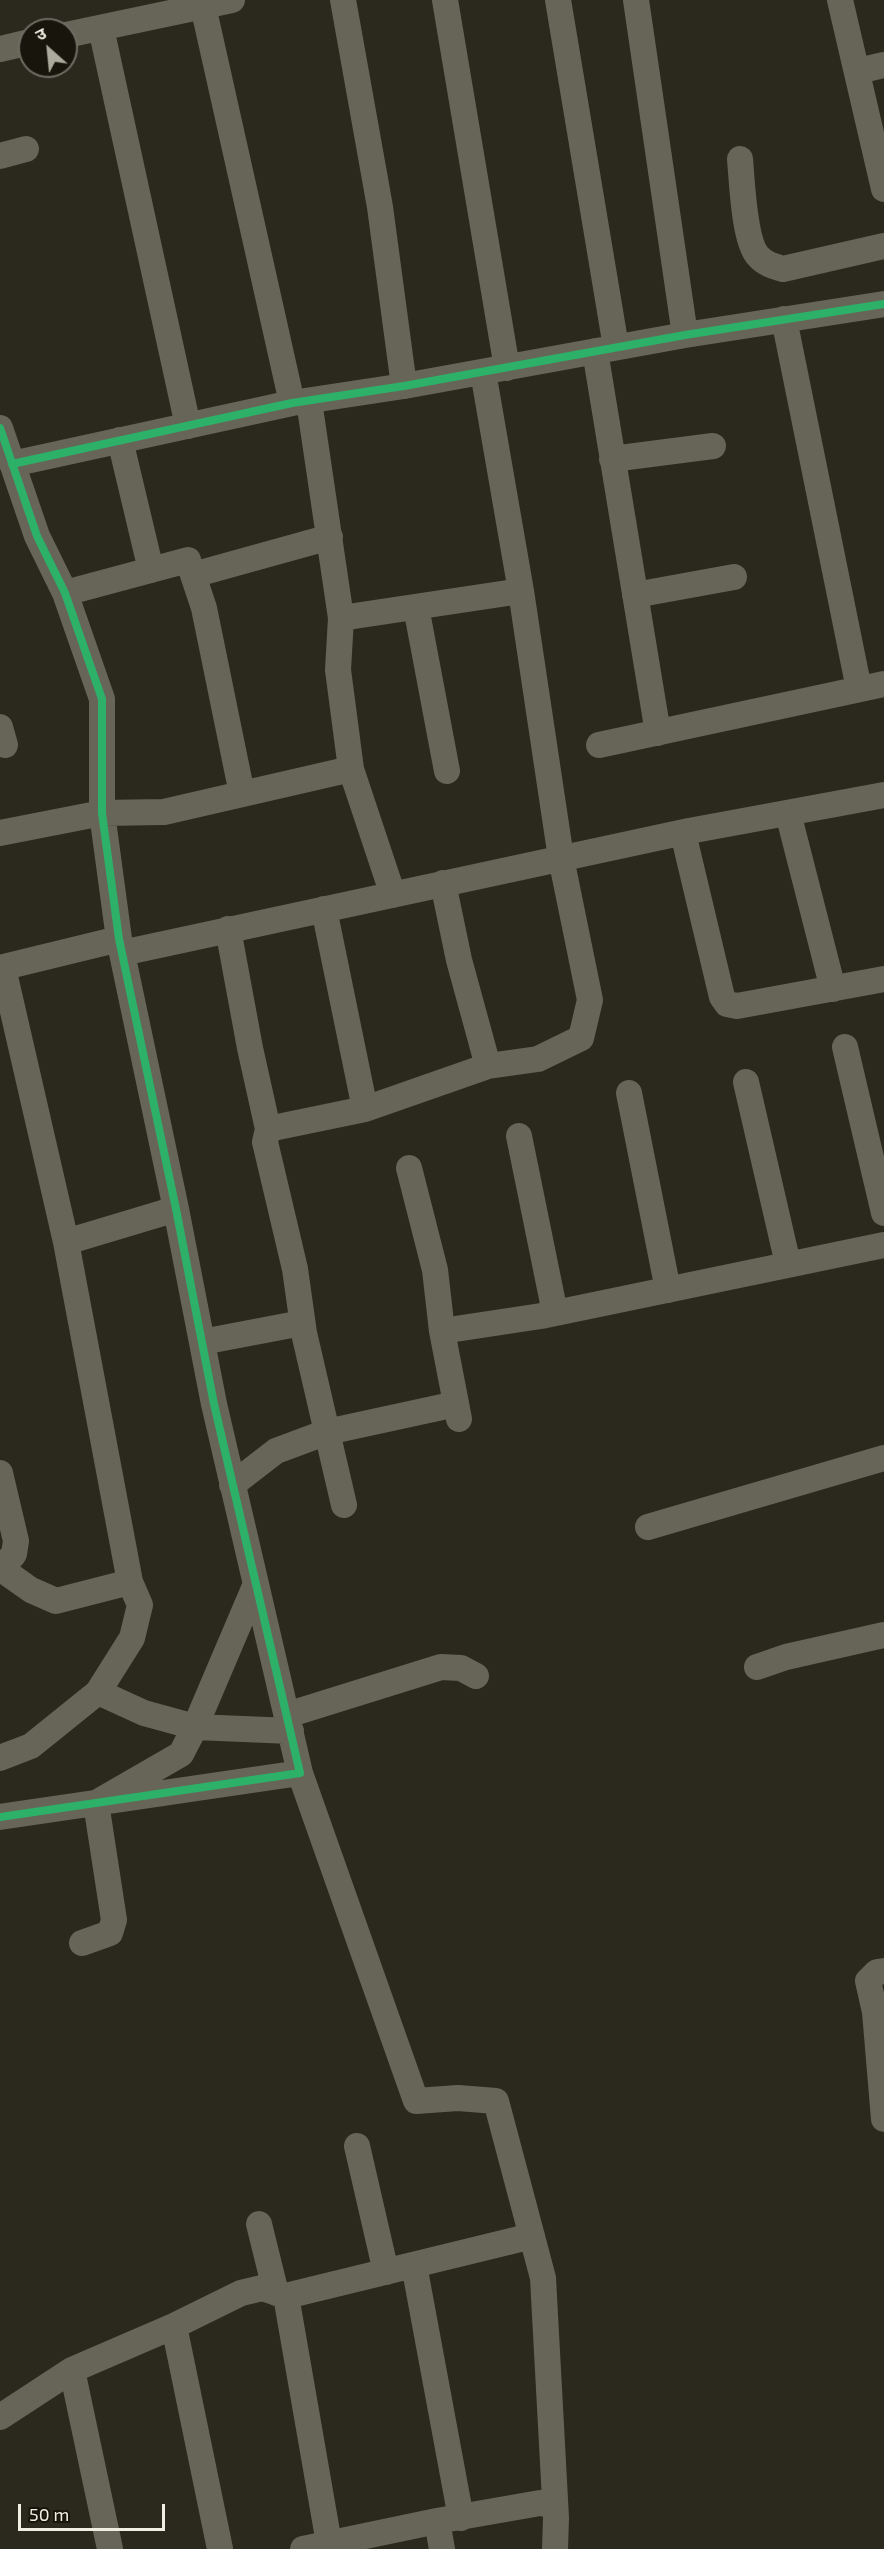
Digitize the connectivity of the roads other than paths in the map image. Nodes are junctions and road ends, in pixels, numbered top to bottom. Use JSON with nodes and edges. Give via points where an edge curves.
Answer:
{"nodes":[{"id":1,"x":232,"y":0,"type":"edge"},
{"id":2,"x":344,"y":0,"type":"edge"},
{"id":3,"x":445,"y":0,"type":"edge"},
{"id":4,"x":558,"y":0,"type":"edge"},
{"id":5,"x":636,"y":0,"type":"edge"},
{"id":6,"x":840,"y":0,"type":"edge"},
{"id":7,"x":203,"y":6,"type":"junction"},
{"id":8,"x":134,"y":10,"type":"edge"},
{"id":9,"x":101,"y":28,"type":"junction"},
{"id":10,"x":78,"y":33,"type":"edge"},
{"id":11,"x":18,"y":45,"type":"edge"},
{"id":12,"x":0,"y":49,"type":"edge"},
{"id":13,"x":884,"y":65,"type":"edge"},
{"id":14,"x":858,"y":71,"type":"junction"},
{"id":15,"x":26,"y":149,"type":"dead end"},
{"id":16,"x":0,"y":156,"type":"edge"},
{"id":17,"x":740,"y":159,"type":"dead end"},
{"id":18,"x":884,"y":189,"type":"edge"},
{"id":19,"x":884,"y":246,"type":"edge"},
{"id":20,"x":884,"y":304,"type":"edge"},
{"id":21,"x":783,"y":319,"type":"junction"},
{"id":22,"x":685,"y":335,"type":"junction"},
{"id":23,"x":606,"y":349,"type":"junction"},
{"id":24,"x":495,"y":370,"type":"junction"},
{"id":25,"x":404,"y":386,"type":"junction"},
{"id":26,"x":300,"y":402,"type":"junction"},
{"id":27,"x":188,"y":426,"type":"junction"},
{"id":28,"x":0,"y":428,"type":"edge"},
{"id":29,"x":120,"y":441,"type":"junction"},
{"id":30,"x":713,"y":446,"type":"dead end"},
{"id":31,"x":612,"y":459,"type":"junction"},
{"id":32,"x":10,"y":474,"type":"edge"},
{"id":33,"x":330,"y":537,"type":"junction"},
{"id":34,"x":151,"y":570,"type":"junction"},
{"id":35,"x":193,"y":575,"type":"junction"},
{"id":36,"x":734,"y":577,"type":"dead end"},
{"id":37,"x":521,"y":591,"type":"junction"},
{"id":38,"x":65,"y":593,"type":"junction"},
{"id":39,"x":634,"y":595,"type":"junction"},
{"id":40,"x":416,"y":607,"type":"junction"},
{"id":41,"x":341,"y":618,"type":"junction"},
{"id":42,"x":884,"y":684,"type":"edge"},
{"id":43,"x":859,"y":689,"type":"junction"},
{"id":44,"x":658,"y":733,"type":"junction"},
{"id":45,"x":598,"y":745,"type":"dead end"},
{"id":46,"x":351,"y":769,"type":"junction"},
{"id":47,"x":447,"y":771,"type":"dead end"},
{"id":48,"x":242,"y":794,"type":"junction"},
{"id":49,"x":884,"y":795,"type":"edge"},
{"id":50,"x":102,"y":813,"type":"junction"},
{"id":51,"x":788,"y":813,"type":"junction"},
{"id":52,"x":0,"y":833,"type":"edge"},
{"id":53,"x":683,"y":833,"type":"junction"},
{"id":54,"x":561,"y":858,"type":"junction"},
{"id":55,"x":443,"y":883,"type":"junction"},
{"id":56,"x":393,"y":894,"type":"junction"},
{"id":57,"x":324,"y":909,"type":"junction"},
{"id":58,"x":228,"y":929,"type":"junction"},
{"id":59,"x":121,"y":946,"type":"junction"},
{"id":60,"x":2,"y":968,"type":"edge"},
{"id":61,"x":884,"y":979,"type":"edge"},
{"id":62,"x":832,"y":989,"type":"junction"},
{"id":63,"x":845,"y":1047,"type":"dead end"},
{"id":64,"x":488,"y":1066,"type":"junction"},
{"id":65,"x":746,"y":1082,"type":"dead end"},
{"id":66,"x":629,"y":1093,"type":"dead end"},
{"id":67,"x":365,"y":1109,"type":"junction"},
{"id":68,"x":268,"y":1129,"type":"junction"},
{"id":69,"x":519,"y":1136,"type":"dead end"},
{"id":70,"x":409,"y":1168,"type":"dead end"},
{"id":71,"x":176,"y":1209,"type":"junction"},
{"id":72,"x":884,"y":1213,"type":"edge"},
{"id":73,"x":66,"y":1242,"type":"junction"},
{"id":74,"x":884,"y":1245,"type":"edge"},
{"id":75,"x":788,"y":1264,"type":"junction"},
{"id":76,"x":668,"y":1290,"type":"junction"},
{"id":77,"x":555,"y":1312,"type":"junction"},
{"id":78,"x":303,"y":1323,"type":"junction"},
{"id":79,"x":442,"y":1331,"type":"junction"},
{"id":80,"x":202,"y":1342,"type":"junction"},
{"id":81,"x":327,"y":1432,"type":"junction"},
{"id":82,"x":884,"y":1458,"type":"edge"},
{"id":83,"x":0,"y":1473,"type":"edge"},
{"id":84,"x":232,"y":1485,"type":"junction"},
{"id":85,"x":344,"y":1505,"type":"dead end"},
{"id":86,"x":648,"y":1527,"type":"dead end"},
{"id":87,"x":1,"y":1568,"type":"edge"},
{"id":88,"x":130,"y":1582,"type":"junction"},
{"id":89,"x":255,"y":1586,"type":"junction"},
{"id":90,"x":884,"y":1635,"type":"edge"},
{"id":91,"x":757,"y":1667,"type":"dead end"},
{"id":92,"x":476,"y":1676,"type":"dead end"},
{"id":93,"x":98,"y":1692,"type":"junction"},
{"id":94,"x":289,"y":1723,"type":"junction"},
{"id":95,"x":195,"y":1727,"type":"junction"},
{"id":96,"x":0,"y":1758,"type":"edge"},
{"id":97,"x":300,"y":1773,"type":"junction"},
{"id":98,"x":96,"y":1803,"type":"junction"},
{"id":99,"x":0,"y":1817,"type":"edge"},
{"id":100,"x":82,"y":1943,"type":"dead end"},
{"id":101,"x":884,"y":1971,"type":"edge"},
{"id":102,"x":879,"y":2011,"type":"edge"},
{"id":103,"x":884,"y":2119,"type":"edge"},
{"id":104,"x":357,"y":2146,"type":"dead end"},
{"id":105,"x":259,"y":2224,"type":"dead end"},
{"id":106,"x":532,"y":2236,"type":"junction"},
{"id":107,"x":414,"y":2265,"type":"junction"},
{"id":108,"x":386,"y":2272,"type":"junction"},
{"id":109,"x":281,"y":2294,"type":"junction"},
{"id":110,"x":174,"y":2326,"type":"junction"},
{"id":111,"x":72,"y":2370,"type":"junction"},
{"id":112,"x":0,"y":2417,"type":"edge"},
{"id":113,"x":555,"y":2505,"type":"junction"},
{"id":114,"x":449,"y":2520,"type":"junction"},
{"id":115,"x":329,"y":2546,"type":"edge"},
{"id":116,"x":110,"y":2549,"type":"edge"},
{"id":117,"x":220,"y":2549,"type":"edge"},
{"id":118,"x":303,"y":2549,"type":"edge"},
{"id":119,"x":442,"y":2549,"type":"edge"},
{"id":120,"x":555,"y":2549,"type":"edge"}],
"edges":[{"from":1,"to":7,"type":"street"},
{"from":2,"to":25,"type":"street","via":[[380,207]]},
{"from":3,"to":24,"type":"street"},
{"from":4,"to":23,"type":"street"},
{"from":5,"to":22,"type":"street"},
{"from":6,"to":14,"type":"street"},
{"from":7,"to":8,"type":"street"},
{"from":7,"to":26,"type":"street"},
{"from":8,"to":9,"type":"street"},
{"from":9,"to":10,"type":"street"},
{"from":9,"to":27,"type":"street"},
{"from":11,"to":12,"type":"street"},
{"from":13,"to":14,"type":"street"},
{"from":14,"to":18,"type":"street"},
{"from":15,"to":16,"type":"street"},
{"from":17,"to":19,"type":"street","via":[[750,241],[756,255],[767,264],[783,268]]},
{"from":20,"to":21,"type":"street"},
{"from":21,"to":22,"type":"street"},
{"from":21,"to":43,"type":"street"},
{"from":22,"to":23,"type":"street"},
{"from":23,"to":24,"type":"street"},
{"from":23,"to":31,"type":"street"},
{"from":24,"to":25,"type":"street"},
{"from":24,"to":37,"type":"street"},
{"from":25,"to":26,"type":"street"},
{"from":26,"to":27,"type":"street"},
{"from":26,"to":33,"type":"street"},
{"from":27,"to":29,"type":"street"},
{"from":28,"to":32,"type":"street"},
{"from":29,"to":32,"type":"street"},
{"from":29,"to":34,"type":"street"},
{"from":30,"to":31,"type":"street"},
{"from":31,"to":39,"type":"street"},
{"from":32,"to":38,"type":"street"},
{"from":33,"to":35,"type":"street"},
{"from":33,"to":41,"type":"street"},
{"from":34,"to":35,"type":"street","via":[[188,560]]},
{"from":34,"to":38,"type":"street"},
{"from":35,"to":48,"type":"street","via":[[204,608]]},
{"from":36,"to":39,"type":"street"},
{"from":37,"to":40,"type":"street"},
{"from":37,"to":54,"type":"street"},
{"from":38,"to":50,"type":"street","via":[[102,699]]},
{"from":39,"to":44,"type":"street"},
{"from":40,"to":41,"type":"street"},
{"from":40,"to":47,"type":"street"},
{"from":41,"to":46,"type":"street","via":[[338,670]]},
{"from":42,"to":43,"type":"street"},
{"from":43,"to":44,"type":"street"},
{"from":44,"to":45,"type":"street"},
{"from":46,"to":48,"type":"street"},
{"from":46,"to":56,"type":"street"},
{"from":48,"to":50,"type":"street","via":[[164,812]]},
{"from":49,"to":51,"type":"street"},
{"from":50,"to":52,"type":"street"},
{"from":50,"to":59,"type":"street"},
{"from":51,"to":53,"type":"street"},
{"from":51,"to":62,"type":"street"},
{"from":53,"to":54,"type":"street"},
{"from":53,"to":62,"type":"street","via":[[722,997],[727,1004],[736,1006]]},
{"from":54,"to":55,"type":"street"},
{"from":54,"to":64,"type":"street","via":[[590,1000],[581,1038],[538,1059]]},
{"from":55,"to":56,"type":"street"},
{"from":55,"to":64,"type":"street"},
{"from":56,"to":57,"type":"street"},
{"from":57,"to":58,"type":"street"},
{"from":57,"to":67,"type":"street"},
{"from":58,"to":59,"type":"street"},
{"from":58,"to":68,"type":"street"},
{"from":59,"to":60,"type":"street"},
{"from":59,"to":71,"type":"street"},
{"from":60,"to":73,"type":"street"},
{"from":61,"to":62,"type":"street"},
{"from":63,"to":72,"type":"street"},
{"from":64,"to":67,"type":"street"},
{"from":65,"to":75,"type":"street"},
{"from":66,"to":76,"type":"street"},
{"from":67,"to":68,"type":"street"},
{"from":68,"to":78,"type":"street","via":[[265,1142],[295,1269]]},
{"from":69,"to":77,"type":"street"},
{"from":70,"to":79,"type":"street","via":[[435,1270]]},
{"from":71,"to":73,"type":"street"},
{"from":71,"to":80,"type":"street"},
{"from":73,"to":88,"type":"street"},
{"from":74,"to":75,"type":"street"},
{"from":75,"to":76,"type":"street"},
{"from":76,"to":77,"type":"street"},
{"from":77,"to":79,"type":"street"},
{"from":78,"to":80,"type":"street"},
{"from":78,"to":81,"type":"street"},
{"from":79,"to":81,"type":"street","via":[[458,1411]]},
{"from":80,"to":84,"type":"street"},
{"from":81,"to":84,"type":"street","via":[[276,1451]]},
{"from":81,"to":85,"type":"street"},
{"from":82,"to":86,"type":"street"},
{"from":83,"to":87,"type":"street","via":[[16,1541],[14,1554]]},
{"from":84,"to":89,"type":"street"},
{"from":87,"to":88,"type":"street","via":[[31,1590],[56,1601]]},
{"from":88,"to":93,"type":"street","via":[[140,1605],[132,1638]]},
{"from":89,"to":94,"type":"street"},
{"from":89,"to":95,"type":"street"},
{"from":90,"to":91,"type":"street"},
{"from":92,"to":94,"type":"street","via":[[461,1668],[441,1667]]},
{"from":93,"to":95,"type":"street","via":[[144,1713]]},
{"from":93,"to":96,"type":"street","via":[[31,1746]]},
{"from":94,"to":95,"type":"street"},
{"from":94,"to":97,"type":"street"},
{"from":95,"to":98,"type":"street","via":[[181,1754]]},
{"from":97,"to":98,"type":"street"},
{"from":97,"to":106,"type":"street","via":[[417,2101],[496,2101]]},
{"from":98,"to":99,"type":"street"},
{"from":98,"to":100,"type":"street","via":[[114,1920],[110,1933]]},
{"from":101,"to":102,"type":"street","via":[[868,1981]]},
{"from":102,"to":103,"type":"street"},
{"from":104,"to":108,"type":"street"},
{"from":105,"to":109,"type":"street"},
{"from":106,"to":107,"type":"street"},
{"from":106,"to":113,"type":"street","via":[[543,2278]]},
{"from":107,"to":108,"type":"street"},
{"from":107,"to":114,"type":"street"},
{"from":108,"to":109,"type":"street"},
{"from":109,"to":110,"type":"street","via":[[262,2288],[241,2293]]},
{"from":109,"to":115,"type":"street"},
{"from":110,"to":111,"type":"street"},
{"from":110,"to":117,"type":"street"},
{"from":111,"to":112,"type":"street"},
{"from":111,"to":116,"type":"street"},
{"from":113,"to":114,"type":"street","via":[[540,2503]]},
{"from":113,"to":120,"type":"street"},
{"from":114,"to":115,"type":"street"},
{"from":114,"to":119,"type":"street"},
{"from":115,"to":118,"type":"street"}]}
